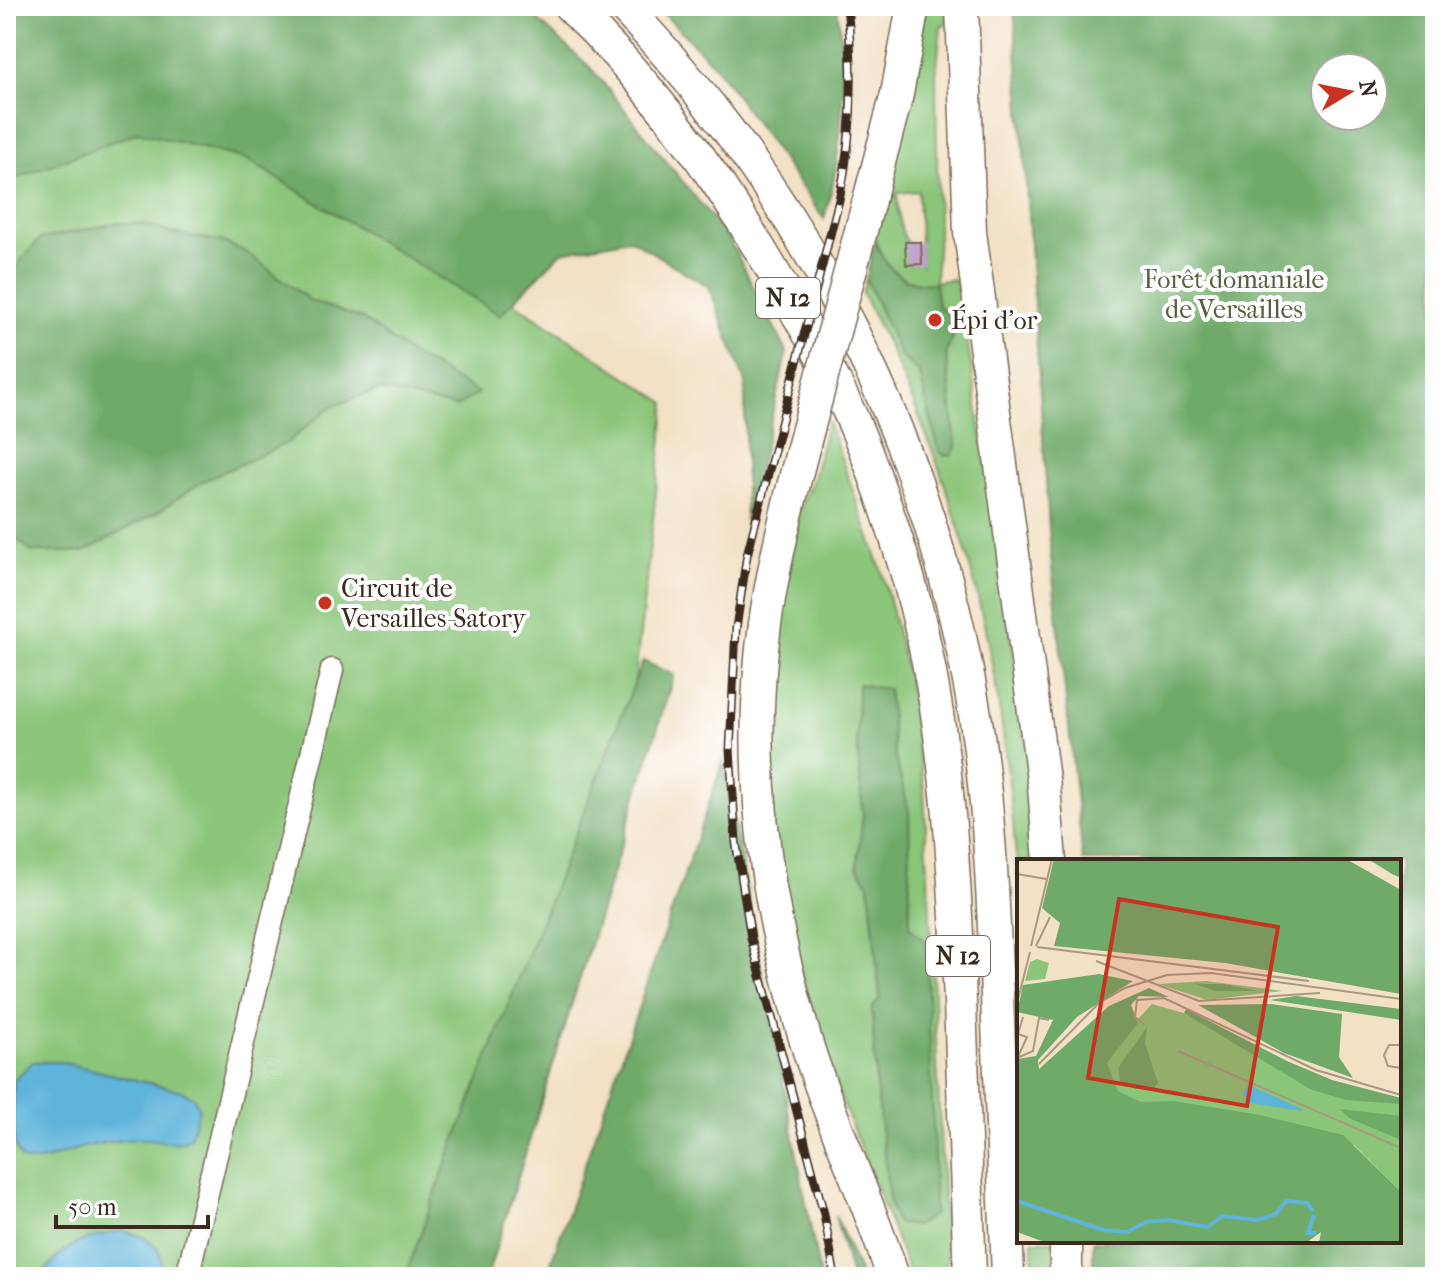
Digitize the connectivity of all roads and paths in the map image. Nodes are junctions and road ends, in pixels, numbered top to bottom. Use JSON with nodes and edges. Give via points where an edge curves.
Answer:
{"nodes":[{"id":1,"x":570,"y":6,"type":"edge"},
{"id":2,"x":623,"y":6,"type":"edge"},
{"id":3,"x":913,"y":6,"type":"edge"},
{"id":4,"x":962,"y":6,"type":"edge"},
{"id":5,"x":332,"y":670,"type":"dead end"},
{"id":6,"x":1050,"y":859,"type":"edge"},
{"id":7,"x":1066,"y":1243,"type":"edge"},
{"id":8,"x":187,"y":1277,"type":"edge"},
{"id":9,"x":893,"y":1277,"type":"edge"},
{"id":10,"x":970,"y":1277,"type":"edge"},
{"id":11,"x":1008,"y":1277,"type":"edge"},
{"id":12,"x":1066,"y":1277,"type":"edge"}],
"edges":[{"from":1,"to":10,"type":"highway","number":"N 12","via":[[677,124],[726,193],[814,342],[850,415],[903,559],[937,722],[949,818]]},
{"from":2,"to":11,"type":"highway","number":"N 12","via":[[707,100],[807,247],[886,399],[939,552],[960,631],[988,819]]},
{"from":3,"to":9,"type":"highway","bridge":true,"via":[[897,94],[778,552],[764,627],[758,733],[763,833],[779,935],[802,1029]]},
{"from":4,"to":6,"type":"highway","via":[[970,232]]},
{"from":5,"to":8,"type":"street"},
{"from":7,"to":12,"type":"highway"}]}
